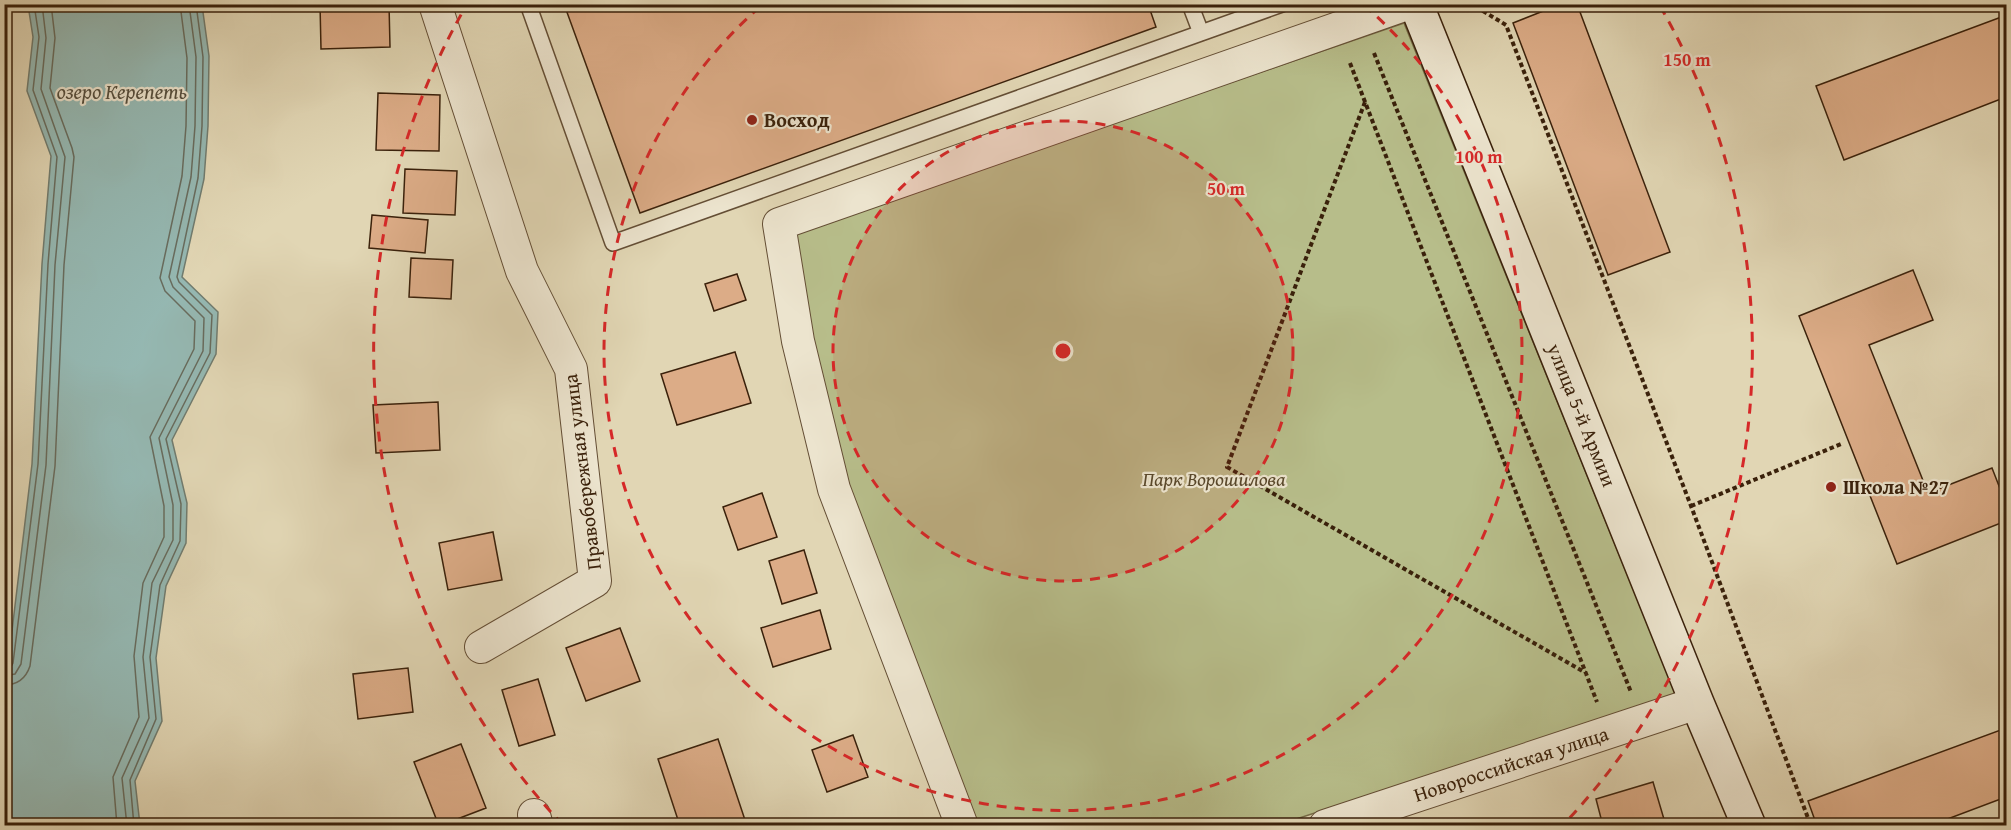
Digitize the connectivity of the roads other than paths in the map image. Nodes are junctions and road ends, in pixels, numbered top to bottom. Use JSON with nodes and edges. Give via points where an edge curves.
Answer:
{"nodes":[{"id":1,"x":435,"y":4,"type":"edge"},
{"id":2,"x":528,"y":4,"type":"edge"},
{"id":3,"x":1191,"y":4,"type":"edge"},
{"id":4,"x":1282,"y":4,"type":"edge"},
{"id":5,"x":1407,"y":4,"type":"edge"},
{"id":6,"x":1416,"y":4,"type":"edge"},
{"id":7,"x":1201,"y":33,"type":"junction"},
{"id":8,"x":481,"y":647,"type":"dead end"},
{"id":9,"x":1697,"y":703,"type":"junction"},
{"id":10,"x":962,"y":825,"type":"edge"},
{"id":11,"x":1324,"y":825,"type":"edge"},
{"id":12,"x":1749,"y":825,"type":"edge"}],
"edges":[{"from":1,"to":8,"type":"street","name":"Правобережная улица","via":[[522,271],[572,369],[595,581]]},
{"from":2,"to":7,"type":"lane","via":[[613,243]]},
{"from":3,"to":7,"type":"lane"},
{"from":4,"to":7,"type":"lane"},
{"from":5,"to":10,"type":"street","via":[[779,224],[798,341],[834,489]]},
{"from":6,"to":9,"type":"main road","name":"улица 5-й Армии"},
{"from":9,"to":11,"type":"street","name":"Новороссийская улица"},
{"from":9,"to":12,"type":"main road","name":"улица 5-й Армии"}]}
